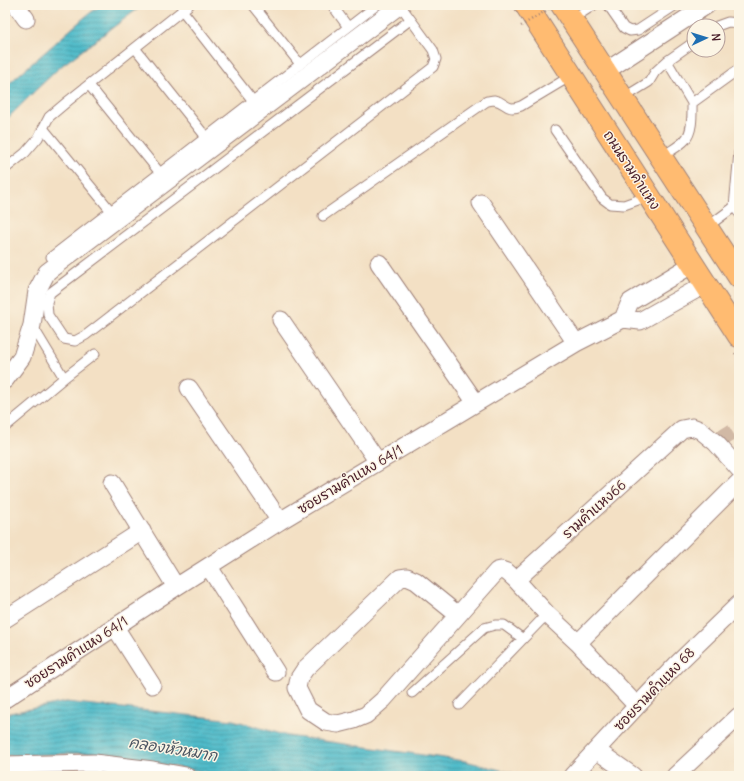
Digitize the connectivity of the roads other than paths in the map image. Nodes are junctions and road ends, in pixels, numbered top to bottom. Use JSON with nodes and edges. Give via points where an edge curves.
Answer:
{"nodes":[{"id":1,"x":16,"y":5,"type":"edge"},
{"id":2,"x":253,"y":5,"type":"edge"},
{"id":3,"x":332,"y":5,"type":"edge"},
{"id":4,"x":377,"y":5,"type":"edge"},
{"id":5,"x":400,"y":5,"type":"edge"},
{"id":6,"x":526,"y":5,"type":"edge"},
{"id":7,"x":594,"y":5,"type":"edge"},
{"id":8,"x":608,"y":5,"type":"edge"},
{"id":9,"x":676,"y":5,"type":"edge"},
{"id":10,"x":707,"y":5,"type":"edge"},
{"id":11,"x":186,"y":8,"type":"edge"},
{"id":12,"x":567,"y":12,"type":"edge"},
{"id":13,"x":26,"y":20,"type":"dead end"},
{"id":14,"x":410,"y":20,"type":"junction"},
{"id":15,"x":726,"y":23,"type":"edge"},
{"id":16,"x":739,"y":23,"type":"edge"},
{"id":17,"x":348,"y":27,"type":"junction"},
{"id":18,"x":136,"y":48,"type":"junction"},
{"id":19,"x":686,"y":48,"type":"edge"},
{"id":20,"x":667,"y":61,"type":"junction"},
{"id":21,"x":300,"y":64,"type":"junction"},
{"id":22,"x":739,"y":68,"type":"edge"},
{"id":23,"x":606,"y":71,"type":"junction"},
{"id":24,"x":571,"y":76,"type":"junction"},
{"id":25,"x":89,"y":84,"type":"junction"},
{"id":26,"x":623,"y":98,"type":"junction"},
{"id":27,"x":253,"y":101,"type":"junction"},
{"id":28,"x":692,"y":103,"type":"junction"},
{"id":29,"x":43,"y":128,"type":"junction"},
{"id":30,"x":555,"y":130,"type":"dead end"},
{"id":31,"x":206,"y":137,"type":"junction"},
{"id":32,"x":739,"y":152,"type":"edge"},
{"id":33,"x":662,"y":157,"type":"junction"},
{"id":34,"x":5,"y":169,"type":"edge"},
{"id":35,"x":160,"y":173,"type":"junction"},
{"id":36,"x":649,"y":196,"type":"junction"},
{"id":37,"x":481,"y":203,"type":"dead end"},
{"id":38,"x":736,"y":210,"type":"edge"},
{"id":39,"x":111,"y":211,"type":"junction"},
{"id":40,"x":323,"y":216,"type":"dead end"},
{"id":41,"x":707,"y":227,"type":"junction"},
{"id":42,"x":379,"y":263,"type":"dead end"},
{"id":43,"x":693,"y":264,"type":"junction"},
{"id":44,"x":49,"y":265,"type":"junction"},
{"id":45,"x":739,"y":277,"type":"edge"},
{"id":46,"x":706,"y":284,"type":"junction"},
{"id":47,"x":57,"y":287,"type":"junction"},
{"id":48,"x":623,"y":319,"type":"junction"},
{"id":49,"x":281,"y":320,"type":"dead end"},
{"id":50,"x":32,"y":325,"type":"junction"},
{"id":51,"x":739,"y":336,"type":"edge"},
{"id":52,"x":576,"y":343,"type":"junction"},
{"id":53,"x":95,"y":354,"type":"dead end"},
{"id":54,"x":64,"y":378,"type":"junction"},
{"id":55,"x":5,"y":380,"type":"edge"},
{"id":56,"x":189,"y":388,"type":"dead end"},
{"id":57,"x":476,"y":403,"type":"junction"},
{"id":58,"x":5,"y":428,"type":"edge"},
{"id":59,"x":378,"y":462,"type":"junction"},
{"id":60,"x":739,"y":469,"type":"edge"},
{"id":61,"x":739,"y":482,"type":"edge"},
{"id":62,"x":112,"y":483,"type":"dead end"},
{"id":63,"x":280,"y":521,"type":"junction"},
{"id":64,"x":142,"y":531,"type":"junction"},
{"id":65,"x":209,"y":567,"type":"junction"},
{"id":66,"x":516,"y":580,"type":"junction"},
{"id":67,"x":176,"y":587,"type":"junction"},
{"id":68,"x":739,"y":604,"type":"edge"},
{"id":69,"x":547,"y":614,"type":"junction"},
{"id":70,"x":458,"y":615,"type":"junction"},
{"id":71,"x":5,"y":619,"type":"edge"},
{"id":72,"x":115,"y":627,"type":"junction"},
{"id":73,"x":522,"y":639,"type":"junction"},
{"id":74,"x":578,"y":643,"type":"junction"},
{"id":75,"x":276,"y":672,"type":"dead end"},
{"id":76,"x":152,"y":685,"type":"dead end"},
{"id":77,"x":412,"y":693,"type":"dead end"},
{"id":78,"x":5,"y":698,"type":"edge"},
{"id":79,"x":459,"y":705,"type":"dead end"},
{"id":80,"x":637,"y":706,"type":"junction"},
{"id":81,"x":739,"y":716,"type":"edge"},
{"id":82,"x":596,"y":750,"type":"junction"},
{"id":83,"x":5,"y":765,"type":"edge"},
{"id":84,"x":152,"y":773,"type":"edge"},
{"id":85,"x":186,"y":776,"type":"edge"},
{"id":86,"x":572,"y":776,"type":"edge"},
{"id":87,"x":633,"y":776,"type":"edge"},
{"id":88,"x":675,"y":776,"type":"edge"}],
"edges":[{"from":1,"to":13,"type":"street"},
{"from":2,"to":21,"type":"lane"},
{"from":3,"to":17,"type":"lane"},
{"from":4,"to":17,"type":"lane"},
{"from":5,"to":14,"type":"lane"},
{"from":5,"to":44,"type":"street"},
{"from":6,"to":24,"type":"main road","name":"ถนนรามคำแหง"},
{"from":7,"to":12,"type":"lane"},
{"from":8,"to":9,"type":"lane","via":[[624,28],[634,31]]},
{"from":10,"to":23,"type":"street"},
{"from":11,"to":18,"type":"lane"},
{"from":11,"to":27,"type":"lane"},
{"from":12,"to":23,"type":"main road"},
{"from":14,"to":47,"type":"lane"},
{"from":14,"to":47,"type":"lane","via":[[433,50],[436,59],[433,67],[75,341],[64,339],[48,315],[47,302],[50,293]]},
{"from":15,"to":16,"type":"lane"},
{"from":17,"to":21,"type":"lane"},
{"from":18,"to":25,"type":"lane"},
{"from":18,"to":31,"type":"lane"},
{"from":19,"to":20,"type":"lane"},
{"from":20,"to":26,"type":"lane","via":[[649,82]]},
{"from":20,"to":28,"type":"lane"},
{"from":21,"to":27,"type":"lane"},
{"from":22,"to":28,"type":"lane"},
{"from":23,"to":26,"type":"main road"},
{"from":24,"to":36,"type":"main road","name":"ถนนรามคำแหง"},
{"from":24,"to":40,"type":"lane","via":[[515,108],[509,108],[494,100],[487,101]]},
{"from":25,"to":29,"type":"lane","via":[[49,117]]},
{"from":25,"to":35,"type":"lane"},
{"from":26,"to":33,"type":"main road"},
{"from":27,"to":31,"type":"lane"},
{"from":28,"to":33,"type":"lane","via":[[690,130],[685,140]]},
{"from":29,"to":34,"type":"lane","via":[[25,153]]},
{"from":29,"to":39,"type":"lane"},
{"from":30,"to":36,"type":"lane","via":[[602,198],[610,204],[624,205]]},
{"from":31,"to":35,"type":"lane"},
{"from":32,"to":38,"type":"lane"},
{"from":33,"to":41,"type":"main road"},
{"from":35,"to":39,"type":"lane"},
{"from":36,"to":43,"type":"main road","name":"ถนนรามคำแหง"},
{"from":37,"to":52,"type":"street"},
{"from":38,"to":41,"type":"lane"},
{"from":39,"to":44,"type":"lane"},
{"from":41,"to":45,"type":"main road"},
{"from":42,"to":57,"type":"street"},
{"from":43,"to":46,"type":"main road","name":"ถนนรามคำแหง"},
{"from":43,"to":48,"type":"street","via":[[630,302]]},
{"from":44,"to":47,"type":"lane"},
{"from":44,"to":50,"type":"street","via":[[36,292]]},
{"from":46,"to":48,"type":"street","name":"ซอยรามคำแหง 64/1","via":[[640,320]]},
{"from":46,"to":51,"type":"main road","name":"ถนนรามคำแหง"},
{"from":48,"to":52,"type":"street","name":"ซอยรามคำแหง 64/1"},
{"from":49,"to":59,"type":"street"},
{"from":50,"to":54,"type":"lane"},
{"from":50,"to":55,"type":"street","via":[[22,357]]},
{"from":52,"to":57,"type":"street","name":"ซอยรามคำแหง 64/1"},
{"from":53,"to":54,"type":"lane"},
{"from":54,"to":58,"type":"lane"},
{"from":56,"to":63,"type":"street"},
{"from":57,"to":59,"type":"street","name":"ซอยรามคำแหง 64/1"},
{"from":59,"to":63,"type":"street","name":"ซอยรามคำแหง 64/1"},
{"from":60,"to":66,"type":"street","name":"รามคำแหง66","via":[[717,442],[700,430],[692,427],[682,429]]},
{"from":61,"to":74,"type":"street"},
{"from":62,"to":64,"type":"street"},
{"from":63,"to":65,"type":"street","name":"ซอยรามคำแหง 64/1"},
{"from":64,"to":67,"type":"street"},
{"from":64,"to":71,"type":"street"},
{"from":65,"to":67,"type":"street","name":"ซอยรามคำแหง 64/1"},
{"from":65,"to":75,"type":"street"},
{"from":66,"to":69,"type":"street"},
{"from":66,"to":70,"type":"street","via":[[507,572],[497,571]]},
{"from":67,"to":72,"type":"street","name":"ซอยรามคำแหง 64/1"},
{"from":68,"to":80,"type":"street","name":"ซอยรามคำแหง 68"},
{"from":69,"to":73,"type":"lane"},
{"from":69,"to":74,"type":"street"},
{"from":70,"to":70,"type":"street","via":[[383,700],[366,715],[338,724],[326,722],[308,710],[296,688],[305,669],[400,578],[407,577],[416,581]]},
{"from":72,"to":76,"type":"street"},
{"from":72,"to":78,"type":"street","name":"ซอยรามคำแหง 64/1"},
{"from":73,"to":77,"type":"lane","via":[[504,625],[484,628]]},
{"from":73,"to":79,"type":"lane"},
{"from":74,"to":80,"type":"street"},
{"from":80,"to":82,"type":"street","name":"ซอยรามคำแหง 68"},
{"from":81,"to":88,"type":"street"},
{"from":82,"to":86,"type":"street","name":"ซอยรามคำแหง 68"},
{"from":82,"to":87,"type":"street"},
{"from":83,"to":84,"type":"street","via":[[94,763]]},
{"from":84,"to":85,"type":"street"}]}
